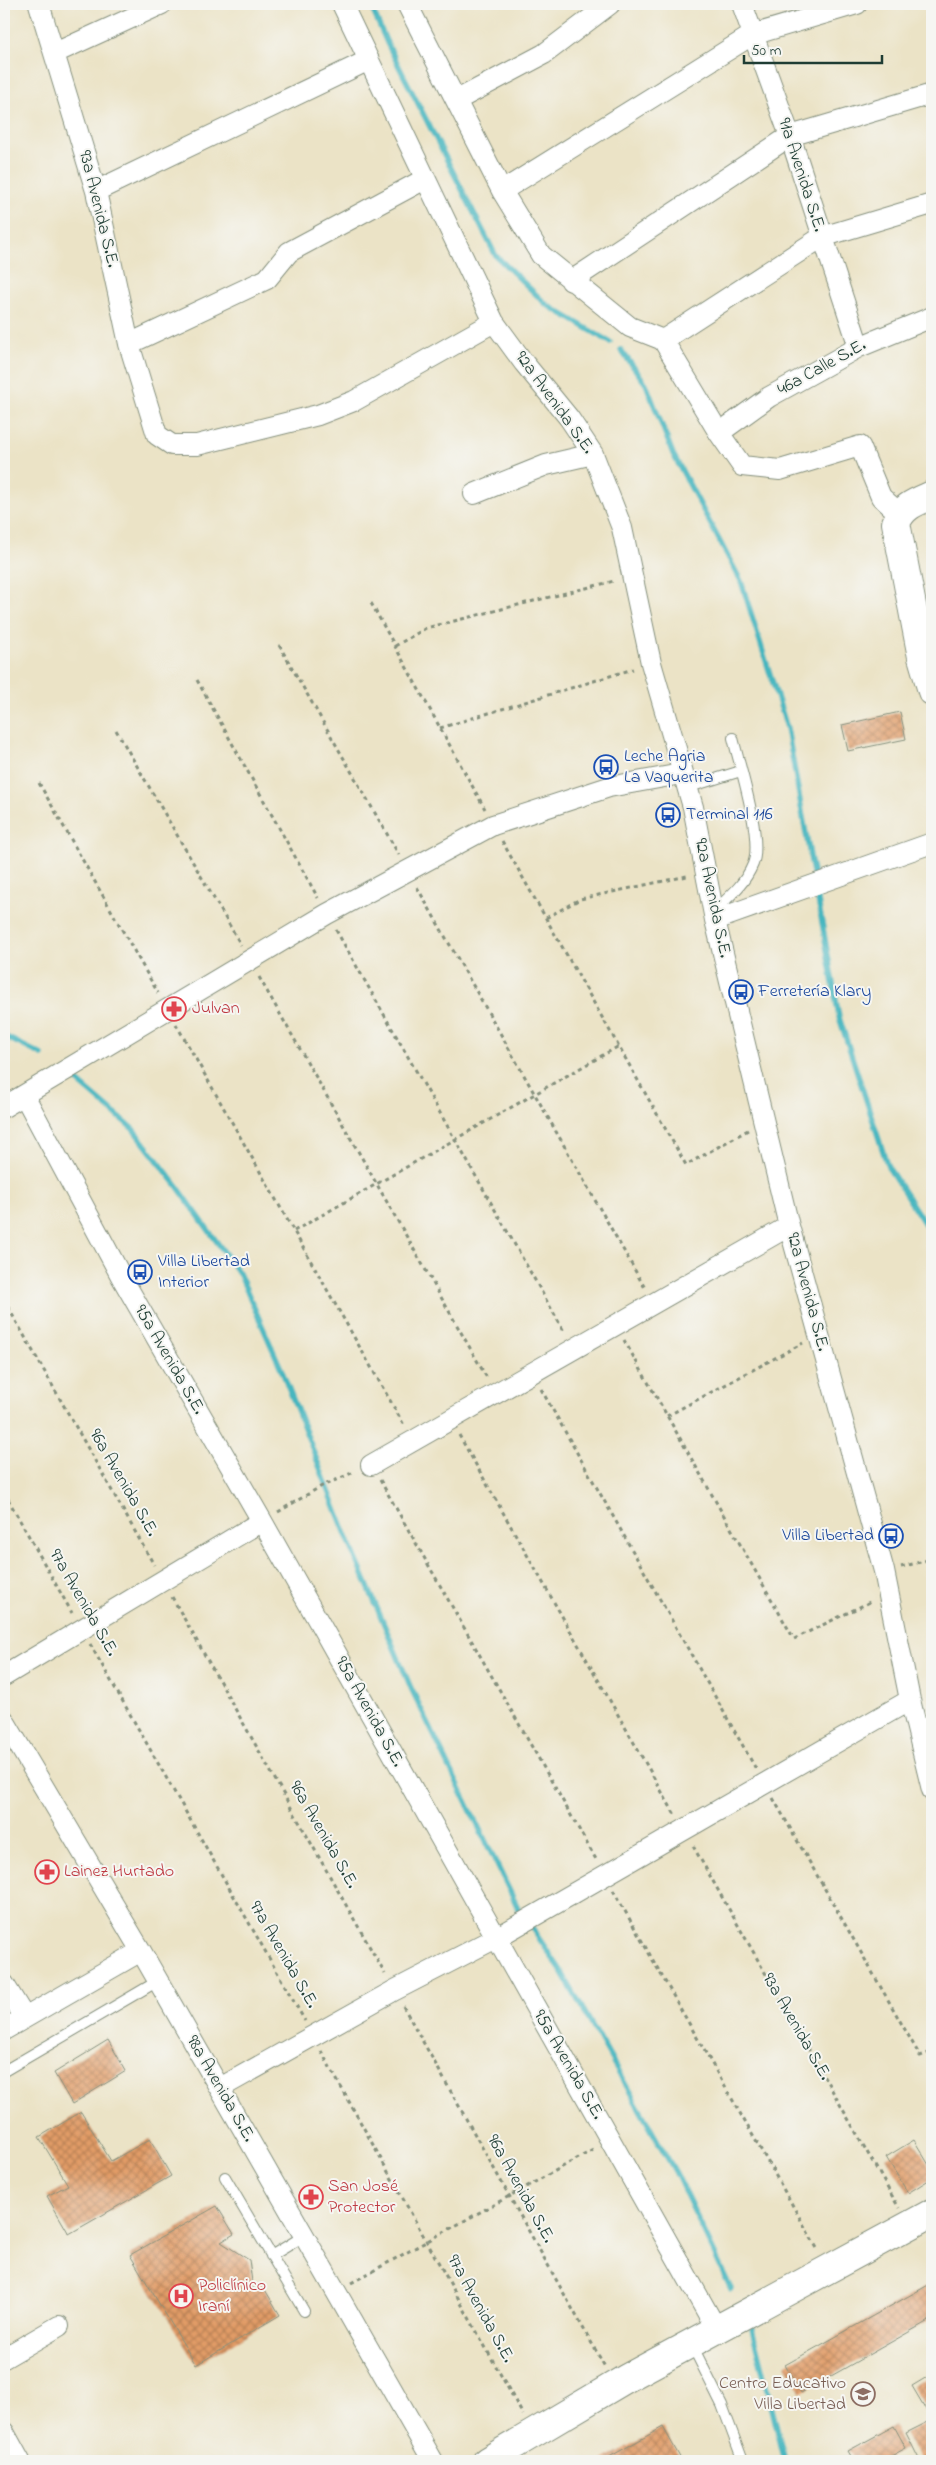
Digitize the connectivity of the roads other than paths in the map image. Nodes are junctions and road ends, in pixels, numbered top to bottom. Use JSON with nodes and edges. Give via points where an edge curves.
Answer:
{"nodes":[{"id":1,"x":39,"y":4,"type":"edge"},
{"id":2,"x":162,"y":4,"type":"edge"},
{"id":3,"x":342,"y":4,"type":"edge"},
{"id":4,"x":406,"y":4,"type":"edge"},
{"id":5,"x":610,"y":4,"type":"edge"},
{"id":6,"x":742,"y":4,"type":"edge"},
{"id":7,"x":857,"y":4,"type":"edge"},
{"id":8,"x":752,"y":35,"type":"junction"},
{"id":9,"x":55,"y":53,"type":"junction"},
{"id":10,"x":369,"y":60,"type":"junction"},
{"id":11,"x":932,"y":94,"type":"edge"},
{"id":12,"x":457,"y":100,"type":"junction"},
{"id":13,"x":790,"y":136,"type":"junction"},
{"id":14,"x":425,"y":179,"type":"junction"},
{"id":15,"x":96,"y":191,"type":"junction"},
{"id":16,"x":502,"y":191,"type":"junction"},
{"id":17,"x":932,"y":204,"type":"edge"},
{"id":18,"x":822,"y":237,"type":"junction"},
{"id":19,"x":572,"y":281,"type":"junction"},
{"id":20,"x":932,"y":317,"type":"edge"},
{"id":21,"x":494,"y":322,"type":"junction"},
{"id":22,"x":663,"y":340,"type":"junction"},
{"id":23,"x":129,"y":344,"type":"junction"},
{"id":24,"x":858,"y":347,"type":"junction"},
{"id":25,"x":719,"y":433,"type":"junction"},
{"id":26,"x":593,"y":454,"type":"junction"},
{"id":27,"x":474,"y":494,"type":"dead end"},
{"id":28,"x":932,"y":495,"type":"edge"},
{"id":29,"x":900,"y":514,"type":"junction"},
{"id":30,"x":927,"y":655,"type":"edge"},
{"id":31,"x":932,"y":691,"type":"edge"},
{"id":32,"x":733,"y":738,"type":"dead end"},
{"id":33,"x":741,"y":771,"type":"junction"},
{"id":34,"x":684,"y":781,"type":"junction"},
{"id":35,"x":932,"y":843,"type":"edge"},
{"id":36,"x":714,"y":916,"type":"junction"},
{"id":37,"x":24,"y":1095,"type":"junction"},
{"id":38,"x":4,"y":1107,"type":"edge"},
{"id":39,"x":789,"y":1226,"type":"junction"},
{"id":40,"x":371,"y":1464,"type":"dead end"},
{"id":41,"x":262,"y":1521,"type":"junction"},
{"id":42,"x":4,"y":1676,"type":"edge"},
{"id":43,"x":910,"y":1700,"type":"junction"},
{"id":44,"x":4,"y":1720,"type":"edge"},
{"id":45,"x":932,"y":1790,"type":"edge"},
{"id":46,"x":496,"y":1938,"type":"junction"},
{"id":47,"x":141,"y":1951,"type":"junction"},
{"id":48,"x":158,"y":1981,"type":"junction"},
{"id":49,"x":4,"y":1984,"type":"edge"},
{"id":50,"x":25,"y":2018,"type":"junction"},
{"id":51,"x":4,"y":2030,"type":"edge"},
{"id":52,"x":4,"y":2071,"type":"edge"},
{"id":53,"x":220,"y":2088,"type":"junction"},
{"id":54,"x":225,"y":2177,"type":"dead end"},
{"id":55,"x":932,"y":2213,"type":"edge"},
{"id":56,"x":304,"y":2236,"type":"junction"},
{"id":57,"x":271,"y":2256,"type":"junction"},
{"id":58,"x":304,"y":2311,"type":"dead end"},
{"id":59,"x":60,"y":2326,"type":"dead end"},
{"id":60,"x":716,"y":2328,"type":"junction"},
{"id":61,"x":690,"y":2342,"type":"junction"},
{"id":62,"x":4,"y":2358,"type":"edge"},
{"id":63,"x":4,"y":2432,"type":"edge"},
{"id":64,"x":20,"y":2461,"type":"edge"},
{"id":65,"x":433,"y":2461,"type":"edge"},
{"id":66,"x":487,"y":2461,"type":"edge"},
{"id":67,"x":743,"y":2461,"type":"edge"}],
"edges":[{"from":1,"to":9,"type":"street","name":"93a Avenida S.E."},
{"from":2,"to":9,"type":"street"},
{"from":3,"to":10,"type":"street","name":"92a Avenida S.E."},
{"from":4,"to":12,"type":"street"},
{"from":5,"to":12,"type":"street","via":[[544,54]]},
{"from":6,"to":8,"type":"street","name":"91a Avenida S.E."},
{"from":7,"to":8,"type":"street"},
{"from":8,"to":13,"type":"street","name":"91a Avenida S.E."},
{"from":8,"to":16,"type":"street"},
{"from":9,"to":15,"type":"street","name":"93a Avenida S.E."},
{"from":10,"to":14,"type":"street","name":"92a Avenida S.E."},
{"from":10,"to":15,"type":"street"},
{"from":11,"to":13,"type":"street"},
{"from":12,"to":16,"type":"street"},
{"from":13,"to":18,"type":"street","name":"91a Avenida S.E."},
{"from":13,"to":19,"type":"street"},
{"from":14,"to":21,"type":"street","name":"92a Avenida S.E."},
{"from":14,"to":23,"type":"street","via":[[289,252],[268,279]]},
{"from":15,"to":23,"type":"street","name":"93a Avenida S.E."},
{"from":16,"to":19,"type":"street","via":[[541,255]]},
{"from":17,"to":18,"type":"street"},
{"from":18,"to":22,"type":"street"},
{"from":18,"to":24,"type":"street","name":"91a Avenida S.E."},
{"from":19,"to":22,"type":"street","via":[[630,327]]},
{"from":20,"to":24,"type":"street","name":"46a Calle S.E."},
{"from":21,"to":23,"type":"street","name":"93a Avenida S.E.","via":[[354,401],[318,415],[197,445],[172,444],[158,435]]},
{"from":21,"to":26,"type":"street","name":"92a Avenida S.E."},
{"from":22,"to":25,"type":"street"},
{"from":24,"to":25,"type":"street","name":"46a Calle S.E.","via":[[769,397]]},
{"from":25,"to":29,"type":"street","via":[[742,466],[780,470],[860,446],[881,497]]},
{"from":26,"to":27,"type":"street","via":[[546,465]]},
{"from":26,"to":34,"type":"street","name":"92a Avenida S.E.","via":[[622,528],[651,664]]},
{"from":28,"to":29,"type":"street","via":[[910,504]]},
{"from":29,"to":30,"type":"street","via":[[896,523]]},
{"from":30,"to":31,"type":"street"},
{"from":32,"to":33,"type":"lane"},
{"from":33,"to":34,"type":"lane"},
{"from":33,"to":36,"type":"lane","via":[[756,839],[754,863],[738,890]]},
{"from":34,"to":36,"type":"street","name":"92a Avenida S.E.","via":[[697,824]]},
{"from":34,"to":37,"type":"street","via":[[609,787],[493,825],[327,914]]},
{"from":35,"to":36,"type":"street","via":[[826,883]]},
{"from":36,"to":39,"type":"street","name":"92a Avenida S.E."},
{"from":37,"to":38,"type":"street"},
{"from":37,"to":41,"type":"street","name":"95a Avenida S.E.","via":[[122,1278]]},
{"from":39,"to":40,"type":"street"},
{"from":39,"to":43,"type":"street","name":"92a Avenida S.E.","via":[[884,1571]]},
{"from":41,"to":42,"type":"street"},
{"from":41,"to":46,"type":"street","name":"95a Avenida S.E."},
{"from":43,"to":45,"type":"street","name":"92a Avenida S.E."},
{"from":43,"to":46,"type":"street"},
{"from":44,"to":47,"type":"street","name":"98a Avenida S.E."},
{"from":46,"to":53,"type":"street","via":[[395,1990]]},
{"from":46,"to":60,"type":"street","name":"95a Avenida S.E."},
{"from":47,"to":48,"type":"street","name":"98a Avenida S.E."},
{"from":47,"to":50,"type":"street"},
{"from":48,"to":52,"type":"lane"},
{"from":48,"to":53,"type":"street","name":"98a Avenida S.E."},
{"from":49,"to":50,"type":"street"},
{"from":50,"to":51,"type":"street"},
{"from":53,"to":56,"type":"street","name":"98a Avenida S.E."},
{"from":54,"to":57,"type":"lane"},
{"from":55,"to":60,"type":"street"},
{"from":56,"to":57,"type":"lane"},
{"from":56,"to":65,"type":"street","name":"98a Avenida S.E."},
{"from":57,"to":58,"type":"lane"},
{"from":59,"to":62,"type":"street"},
{"from":60,"to":61,"type":"street"},
{"from":61,"to":66,"type":"street"},
{"from":61,"to":67,"type":"lane","via":[[722,2405]]},
{"from":63,"to":64,"type":"street"}]}
